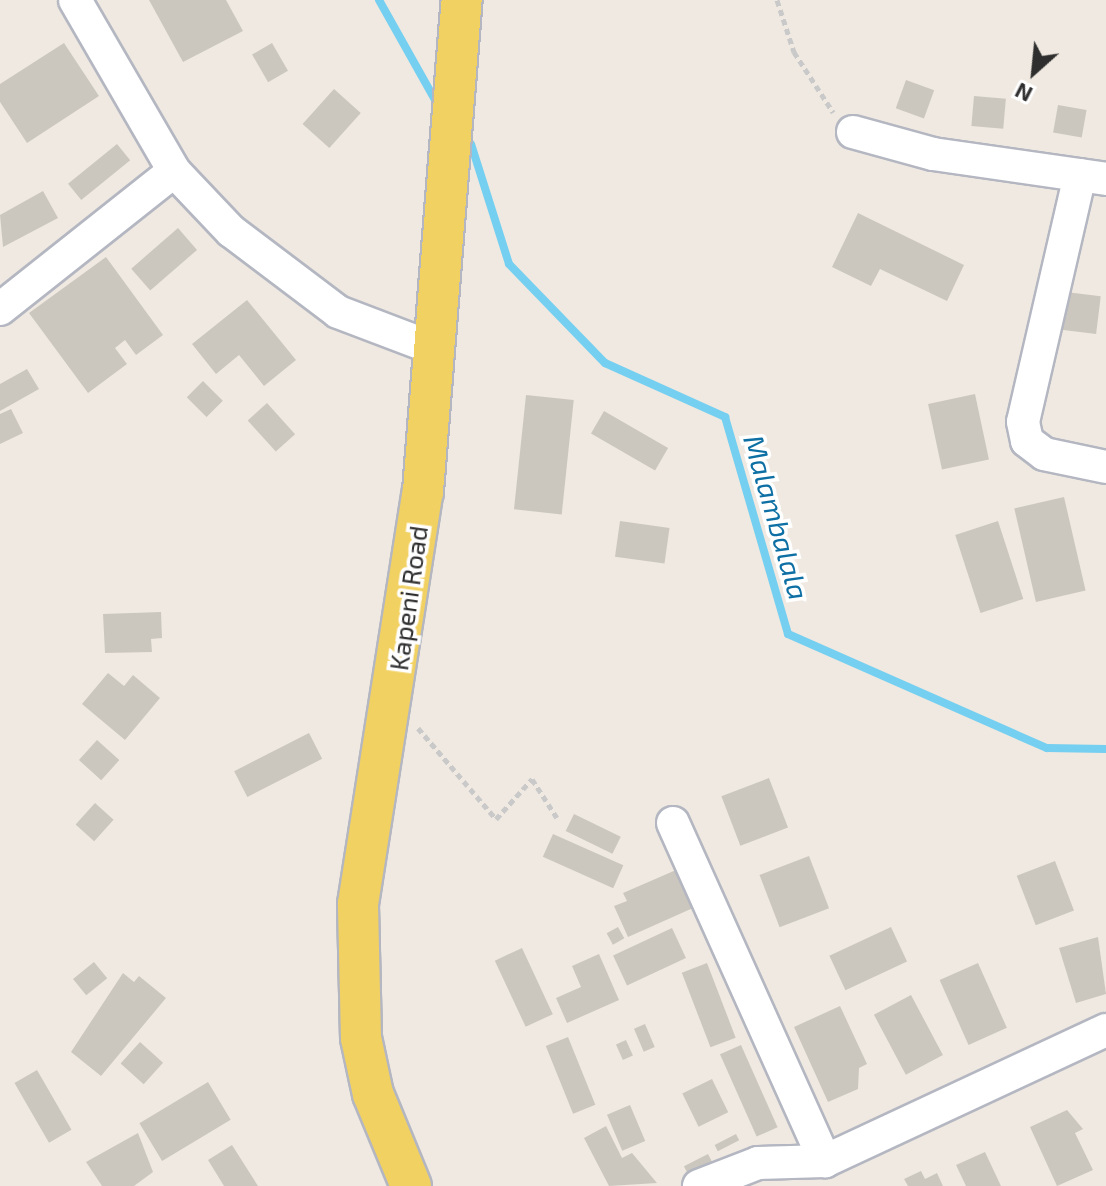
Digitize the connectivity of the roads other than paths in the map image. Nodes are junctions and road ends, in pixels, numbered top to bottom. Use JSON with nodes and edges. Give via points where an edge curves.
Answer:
{"nodes":[{"id":1,"x":75,"y":0,"type":"edge"},
{"id":2,"x":462,"y":0,"type":"edge"},
{"id":3,"x":853,"y":132,"type":"road end"},
{"id":4,"x":174,"y":171,"type":"junction"},
{"id":5,"x":1093,"y":177,"type":"edge"},
{"id":6,"x":0,"y":309,"type":"edge"},
{"id":7,"x":433,"y":348,"type":"junction"},
{"id":8,"x":1106,"y":467,"type":"edge"},
{"id":9,"x":673,"y":823,"type":"dead end"},
{"id":10,"x":1106,"y":1030,"type":"edge"},
{"id":11,"x":825,"y":1161,"type":"junction"},
{"id":12,"x":790,"y":1173,"type":"edge"},
{"id":13,"x":411,"y":1186,"type":"edge"},
{"id":14,"x":699,"y":1186,"type":"edge"}],
"edges":[{"from":1,"to":4,"type":"street"},
{"from":2,"to":7,"type":"main road","name":"Kapeni Road"},
{"from":3,"to":5,"type":"street","via":[[933,154]]},
{"from":4,"to":6,"type":"street"},
{"from":4,"to":7,"type":"street","via":[[231,231],[302,289],[373,328]]},
{"from":5,"to":8,"type":"street","via":[[1023,422],[1027,441],[1044,454]]},
{"from":7,"to":13,"type":"main road","name":"Kapeni Road","via":[[394,699],[358,904],[355,981],[373,1094]]},
{"from":9,"to":11,"type":"street"},
{"from":10,"to":11,"type":"street"},
{"from":11,"to":12,"type":"street"},
{"from":12,"to":14,"type":"street"}]}
